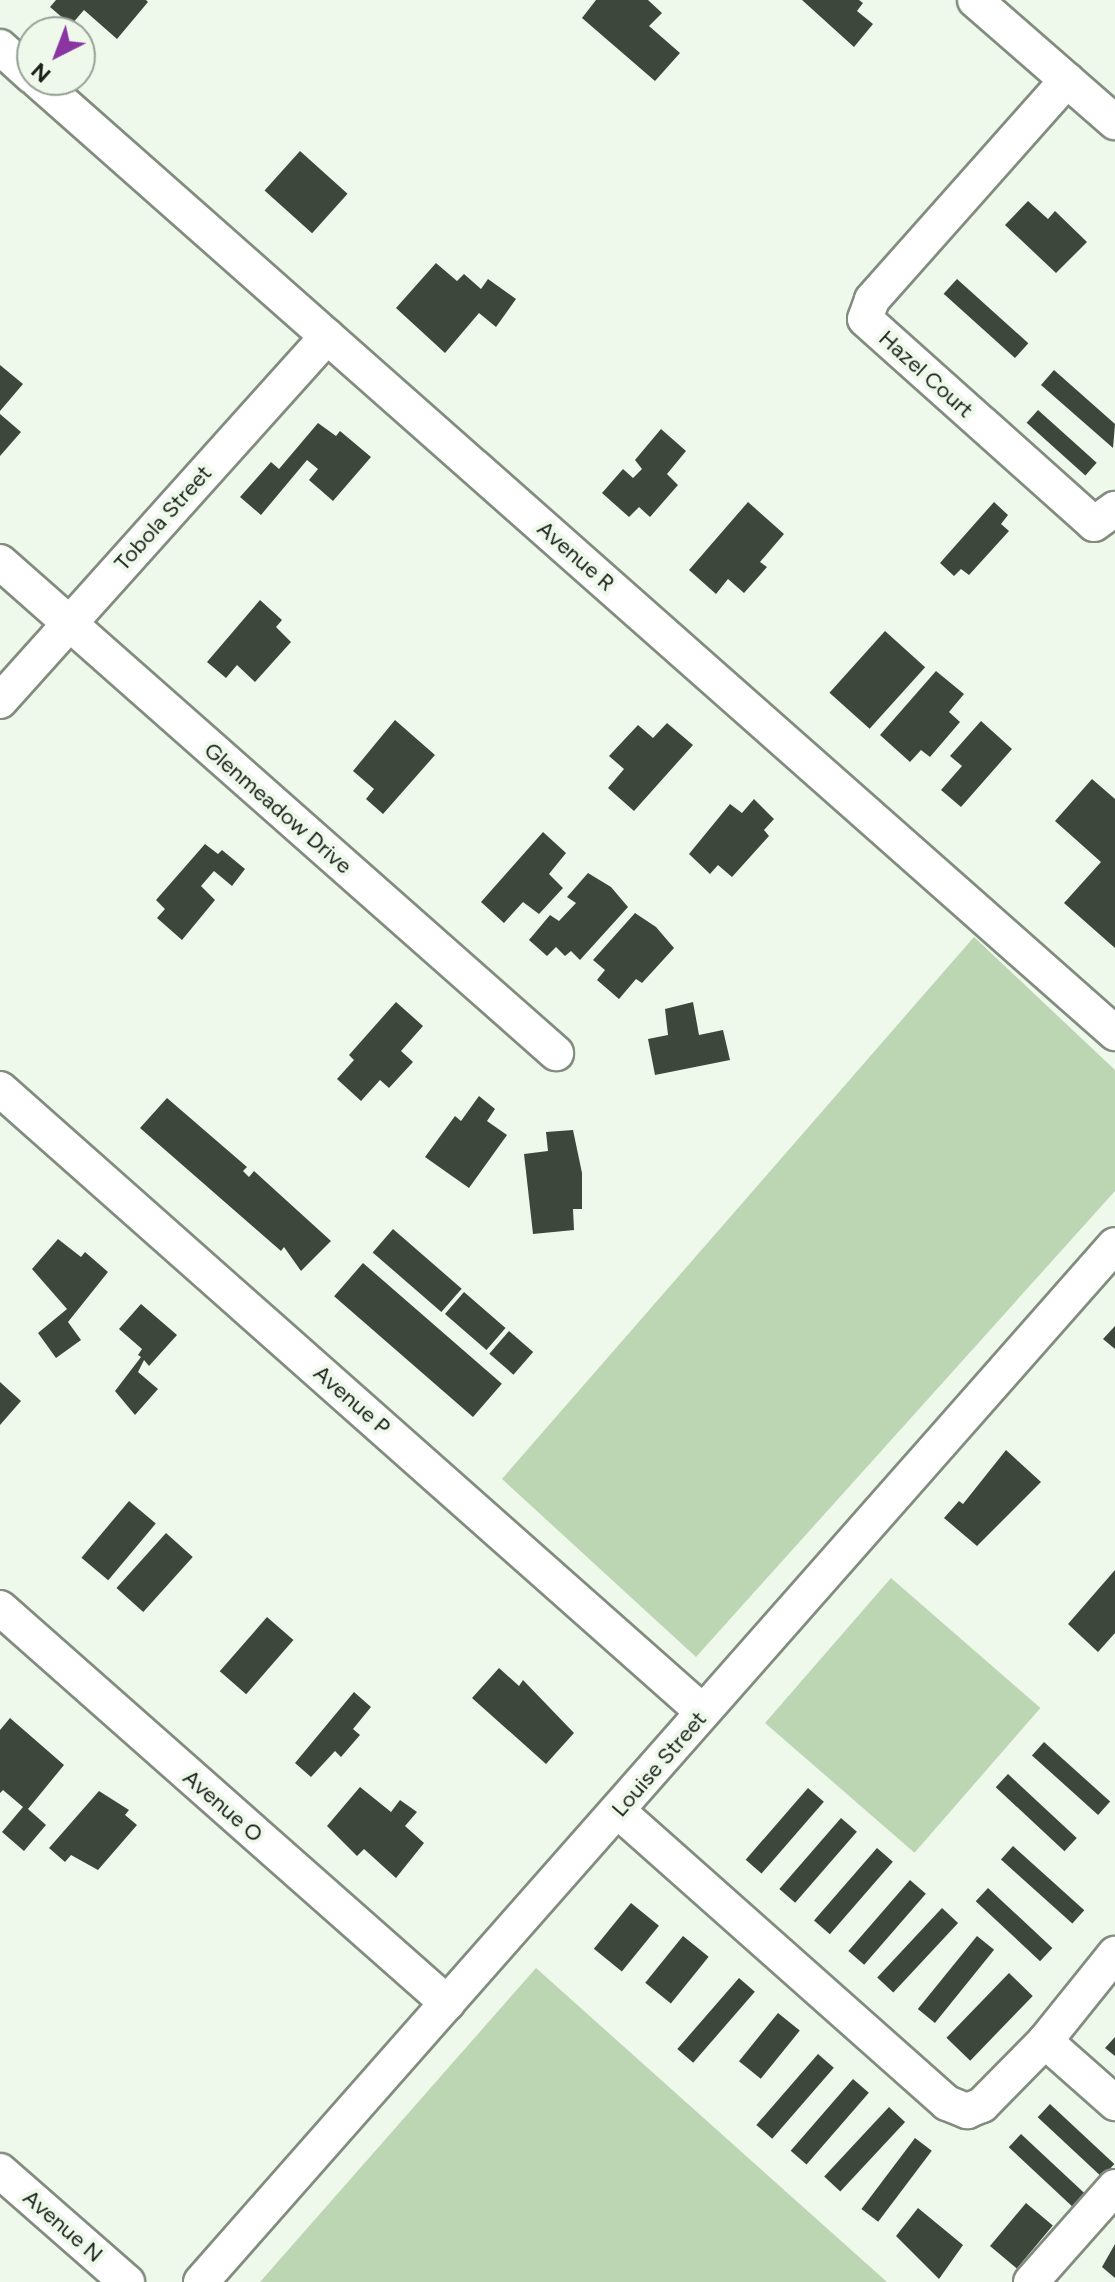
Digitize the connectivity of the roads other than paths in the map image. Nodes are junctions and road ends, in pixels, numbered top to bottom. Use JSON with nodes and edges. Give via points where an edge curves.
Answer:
{"nodes":[{"id":1,"x":975,"y":0,"type":"edge"},
{"id":2,"x":0,"y":47,"type":"edge"},
{"id":3,"x":16,"y":62,"type":"edge"},
{"id":4,"x":1067,"y":80,"type":"junction"},
{"id":5,"x":55,"y":96,"type":"edge"},
{"id":6,"x":1115,"y":122,"type":"edge"},
{"id":7,"x":327,"y":336,"type":"junction"},
{"id":8,"x":1115,"y":509,"type":"edge"},
{"id":9,"x":0,"y":562,"type":"edge"},
{"id":10,"x":69,"y":623,"type":"junction"},
{"id":11,"x":0,"y":701,"type":"edge"},
{"id":12,"x":1115,"y":1033,"type":"edge"},
{"id":13,"x":556,"y":1053,"type":"dead end"},
{"id":14,"x":0,"y":1089,"type":"edge"},
{"id":15,"x":1115,"y":1245,"type":"edge"},
{"id":16,"x":0,"y":1608,"type":"edge"},
{"id":17,"x":703,"y":1712,"type":"junction"},
{"id":18,"x":618,"y":1811,"type":"junction"},
{"id":19,"x":1115,"y":1954,"type":"edge"},
{"id":20,"x":447,"y":2003,"type":"junction"},
{"id":21,"x":1045,"y":2041,"type":"junction"},
{"id":22,"x":1115,"y":2103,"type":"edge"},
{"id":23,"x":0,"y":2171,"type":"edge"},
{"id":24,"x":1115,"y":2187,"type":"edge"},
{"id":25,"x":127,"y":2282,"type":"edge"},
{"id":26,"x":201,"y":2282,"type":"edge"},
{"id":27,"x":1031,"y":2282,"type":"edge"}],
"edges":[{"from":1,"to":4,"type":"street"},
{"from":2,"to":3,"type":"street"},
{"from":4,"to":6,"type":"street"},
{"from":4,"to":8,"type":"street","name":"Hazel Court","via":[[872,300],[865,319],[1094,524]]},
{"from":5,"to":7,"type":"street","name":"Avenue R"},
{"from":7,"to":10,"type":"street","name":"Tobola Street"},
{"from":7,"to":12,"type":"street","name":"Avenue R"},
{"from":9,"to":10,"type":"street","name":"Glenmeadow Drive"},
{"from":10,"to":11,"type":"street","name":"Tobola Street"},
{"from":10,"to":13,"type":"street","name":"Glenmeadow Drive"},
{"from":14,"to":17,"type":"street","name":"Avenue P"},
{"from":15,"to":17,"type":"street","name":"Louise Street"},
{"from":16,"to":20,"type":"street","name":"Avenue O"},
{"from":17,"to":18,"type":"street","name":"Louise Street"},
{"from":18,"to":20,"type":"street","name":"Louise Street"},
{"from":18,"to":21,"type":"street","via":[[947,2103],[967,2111],[982,2105]]},
{"from":19,"to":21,"type":"street"},
{"from":20,"to":26,"type":"street","name":"Louise Street"},
{"from":21,"to":22,"type":"street"},
{"from":23,"to":25,"type":"street","name":"Avenue N"},
{"from":24,"to":27,"type":"street"}]}
